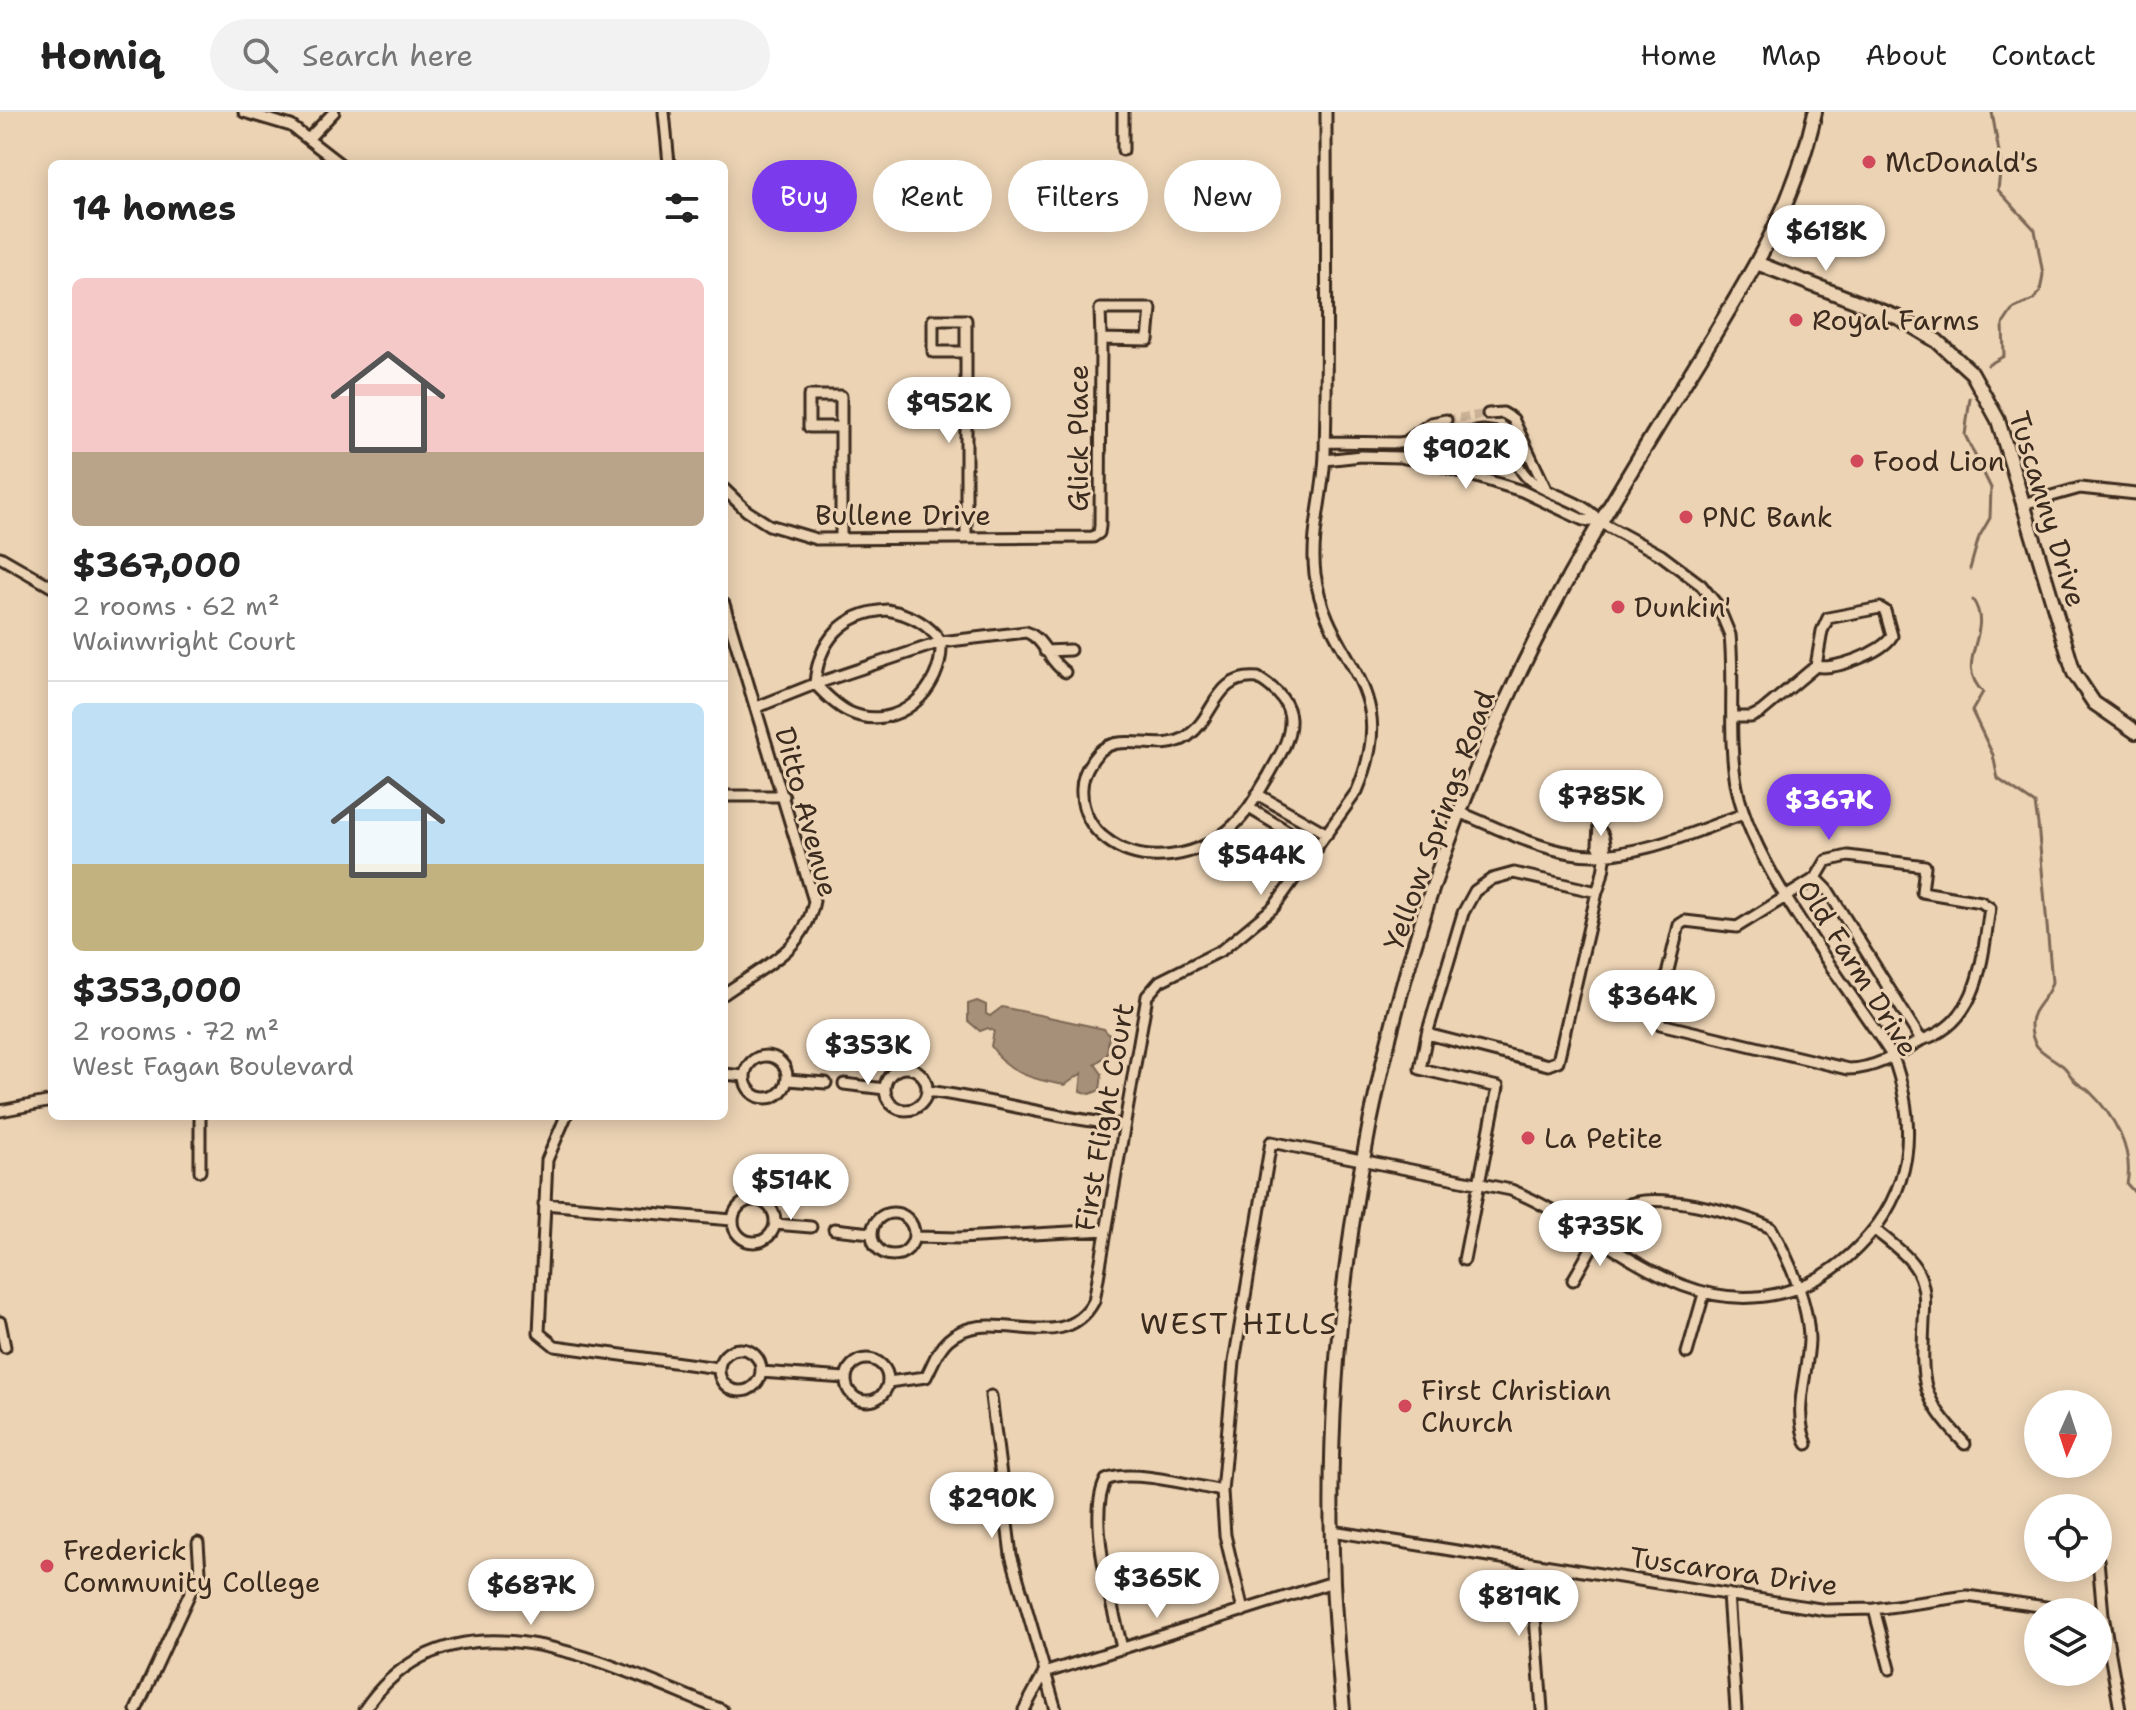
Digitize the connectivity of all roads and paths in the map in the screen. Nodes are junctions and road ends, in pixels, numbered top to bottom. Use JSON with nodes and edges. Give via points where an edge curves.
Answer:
{"nodes":[{"id":1,"x":244,"y":112,"type":"edge"},
{"id":2,"x":334,"y":112,"type":"edge"},
{"id":3,"x":664,"y":112,"type":"edge"},
{"id":4,"x":1123,"y":112,"type":"edge"},
{"id":5,"x":1326,"y":112,"type":"edge"},
{"id":6,"x":1815,"y":112,"type":"edge"},
{"id":7,"x":309,"y":138,"type":"junction"},
{"id":8,"x":1123,"y":150,"type":"dead end"},
{"id":9,"x":335,"y":160,"type":"edge"},
{"id":10,"x":669,"y":160,"type":"edge"},
{"id":11,"x":1759,"y":264,"type":"junction"},
{"id":12,"x":1101,"y":339,"type":"junction"},
{"id":13,"x":966,"y":352,"type":"junction"},
{"id":14,"x":1488,"y":414,"type":"tunnel mouth"},
{"id":15,"x":1446,"y":420,"type":"tunnel mouth"},
{"id":16,"x":841,"y":427,"type":"junction"},
{"id":17,"x":1406,"y":442,"type":"junction"},
{"id":18,"x":1509,"y":442,"type":"dead end"},
{"id":19,"x":1325,"y":451,"type":"junction"},
{"id":20,"x":1519,"y":466,"type":"tunnel mouth"},
{"id":21,"x":1545,"y":487,"type":"junction"},
{"id":22,"x":728,"y":493,"type":"edge"},
{"id":23,"x":2136,"y":494,"type":"edge"},
{"id":24,"x":2023,"y":504,"type":"junction"},
{"id":25,"x":1600,"y":522,"type":"junction"},
{"id":26,"x":1097,"y":536,"type":"joint"},
{"id":27,"x":966,"y":538,"type":"junction"},
{"id":28,"x":841,"y":539,"type":"junction"},
{"id":29,"x":0,"y":557,"type":"edge"},
{"id":30,"x":48,"y":585,"type":"edge"},
{"id":31,"x":728,"y":616,"type":"edge"},
{"id":32,"x":941,"y":642,"type":"junction"},
{"id":33,"x":1070,"y":650,"type":"dead end"},
{"id":34,"x":1045,"y":651,"type":"junction"},
{"id":35,"x":1816,"y":666,"type":"junction"},
{"id":36,"x":1065,"y":672,"type":"dead end"},
{"id":37,"x":815,"y":684,"type":"junction"},
{"id":38,"x":757,"y":707,"type":"junction"},
{"id":39,"x":1733,"y":717,"type":"junction"},
{"id":40,"x":2136,"y":732,"type":"edge"},
{"id":41,"x":1257,"y":794,"type":"junction"},
{"id":42,"x":728,"y":796,"type":"edge"},
{"id":43,"x":784,"y":796,"type":"junction"},
{"id":44,"x":1249,"y":808,"type":"junction"},
{"id":45,"x":1461,"y":813,"type":"junction"},
{"id":46,"x":1743,"y":814,"type":"junction"},
{"id":47,"x":1600,"y":827,"type":"dead end"},
{"id":48,"x":1327,"y":834,"type":"junction"},
{"id":49,"x":1317,"y":849,"type":"junction"},
{"id":50,"x":1603,"y":854,"type":"junction"},
{"id":51,"x":1816,"y":878,"type":"junction"},
{"id":52,"x":1597,"y":892,"type":"junction"},
{"id":53,"x":1787,"y":897,"type":"junction"},
{"id":54,"x":728,"y":991,"type":"edge"},
{"id":55,"x":1427,"y":1034,"type":"junction"},
{"id":56,"x":1921,"y":1040,"type":"junction"},
{"id":57,"x":1893,"y":1057,"type":"junction"},
{"id":58,"x":728,"y":1074,"type":"edge"},
{"id":59,"x":744,"y":1076,"type":"junction"},
{"id":60,"x":788,"y":1080,"type":"junction"},
{"id":61,"x":826,"y":1083,"type":"dead end"},
{"id":62,"x":844,"y":1084,"type":"dead end"},
{"id":63,"x":885,"y":1089,"type":"junction"},
{"id":64,"x":927,"y":1091,"type":"junction"},
{"id":65,"x":48,"y":1102,"type":"edge"},
{"id":66,"x":0,"y":1111,"type":"edge"},
{"id":67,"x":200,"y":1120,"type":"edge"},
{"id":68,"x":564,"y":1120,"type":"edge"},
{"id":69,"x":1124,"y":1125,"type":"junction"},
{"id":70,"x":1364,"y":1161,"type":"junction"},
{"id":71,"x":200,"y":1171,"type":"dead end"},
{"id":72,"x":1479,"y":1181,"type":"junction"},
{"id":73,"x":544,"y":1204,"type":"junction"},
{"id":74,"x":732,"y":1220,"type":"junction"},
{"id":75,"x":775,"y":1224,"type":"junction"},
{"id":76,"x":811,"y":1227,"type":"dead end"},
{"id":77,"x":834,"y":1229,"type":"dead end"},
{"id":78,"x":1874,"y":1229,"type":"junction"},
{"id":79,"x":1106,"y":1230,"type":"junction"},
{"id":80,"x":871,"y":1233,"type":"junction"},
{"id":81,"x":914,"y":1237,"type":"junction"},
{"id":82,"x":1599,"y":1239,"type":"junction"},
{"id":83,"x":1464,"y":1260,"type":"dead end"},
{"id":84,"x":1573,"y":1280,"type":"dead end"},
{"id":85,"x":1797,"y":1289,"type":"junction"},
{"id":86,"x":1704,"y":1294,"type":"junction"},
{"id":87,"x":0,"y":1322,"type":"edge"},
{"id":88,"x":5,"y":1347,"type":"dead end"},
{"id":89,"x":1687,"y":1353,"type":"dead end"},
{"id":90,"x":718,"y":1368,"type":"junction"},
{"id":91,"x":761,"y":1372,"type":"junction"},
{"id":92,"x":845,"y":1378,"type":"junction"},
{"id":93,"x":888,"y":1382,"type":"junction"},
{"id":94,"x":991,"y":1396,"type":"dead end"},
{"id":95,"x":1807,"y":1444,"type":"dead end"},
{"id":96,"x":1965,"y":1444,"type":"dead end"},
{"id":97,"x":1222,"y":1491,"type":"junction"},
{"id":98,"x":1332,"y":1531,"type":"junction"},
{"id":99,"x":198,"y":1543,"type":"dead end"},
{"id":100,"x":1531,"y":1563,"type":"junction"},
{"id":101,"x":1333,"y":1582,"type":"junction"},
{"id":102,"x":1728,"y":1594,"type":"junction"},
{"id":103,"x":2024,"y":1604,"type":"edge"},
{"id":104,"x":1874,"y":1609,"type":"junction"},
{"id":105,"x":1243,"y":1611,"type":"junction"},
{"id":106,"x":1122,"y":1648,"type":"junction"},
{"id":107,"x":1890,"y":1669,"type":"dead end"},
{"id":108,"x":2112,"y":1670,"type":"edge"},
{"id":109,"x":1044,"y":1673,"type":"junction"},
{"id":110,"x":136,"y":1710,"type":"edge"},
{"id":111,"x":364,"y":1710,"type":"edge"},
{"id":112,"x":722,"y":1710,"type":"edge"},
{"id":113,"x":1024,"y":1710,"type":"edge"},
{"id":114,"x":1056,"y":1710,"type":"edge"},
{"id":115,"x":1343,"y":1710,"type":"edge"},
{"id":116,"x":1542,"y":1710,"type":"edge"},
{"id":117,"x":1736,"y":1710,"type":"edge"},
{"id":118,"x":2120,"y":1710,"type":"edge"}],
"edges":[{"from":1,"to":7,"type":"street","via":[[279,120]]},
{"from":2,"to":7,"type":"street"},
{"from":3,"to":10,"type":"street"},
{"from":4,"to":8,"type":"street"},
{"from":5,"to":19,"type":"street","name":"First Flight Court"},
{"from":6,"to":11,"type":"main road","name":"Yellow Springs Road","via":[[1789,200]]},
{"from":7,"to":9,"type":"street"},
{"from":11,"to":24,"type":"main road","name":"Tuscanny Drive","via":[[1899,318],[1954,353],[1990,400]]},
{"from":11,"to":25,"type":"main road","name":"Yellow Springs Road"},
{"from":12,"to":12,"type":"street","name":"Glick Place","via":[[1144,342],[1150,336],[1151,309],[1100,309]]},
{"from":12,"to":26,"type":"street","name":"Glick Place"},
{"from":13,"to":13,"type":"street","via":[[966,320],[933,320],[933,352]]},
{"from":13,"to":27,"type":"street"},
{"from":14,"to":21,"type":"street","via":[[1513,419]]},
{"from":15,"to":17,"type":"street","via":[[1431,423]]},
{"from":16,"to":16,"type":"street","via":[[841,396],[809,396],[809,427]]},
{"from":16,"to":28,"type":"street"},
{"from":17,"to":18,"type":"street","via":[[1483,431]]},
{"from":17,"to":19,"type":"street"},
{"from":19,"to":25,"type":"street","via":[[1438,465]]},
{"from":19,"to":48,"type":"street","name":"First Flight Court","via":[[1313,547],[1315,575],[1329,624],[1364,686],[1372,723],[1364,776]]},
{"from":20,"to":21,"type":"street","via":[[1528,480]]},
{"from":21,"to":25,"type":"street","via":[[1590,507]]},
{"from":22,"to":28,"type":"street","name":"Bullene Drive","via":[[769,525],[816,539]]},
{"from":23,"to":24,"type":"street","via":[[2080,488]]},
{"from":24,"to":40,"type":"main road","name":"Tuscanny Drive","via":[[2074,673],[2094,703]]},
{"from":25,"to":39,"type":"street","name":"Old Farm Drive","via":[[1661,555],[1711,595],[1730,635]]},
{"from":25,"to":45,"type":"main road","name":"Yellow Springs Road","via":[[1539,635]]},
{"from":26,"to":27,"type":"street","name":"Bullene Drive"},
{"from":27,"to":28,"type":"street","name":"Bullene Drive"},
{"from":29,"to":30,"type":"street"},
{"from":31,"to":38,"type":"street","name":"Ditto Avenue"},
{"from":32,"to":34,"type":"street","via":[[1026,632]]},
{"from":32,"to":37,"type":"street"},
{"from":32,"to":37,"type":"street","via":[[935,632],[905,613],[870,611],[828,638]]},
{"from":32,"to":37,"type":"street","via":[[940,665],[928,689],[892,715],[849,712]]},
{"from":33,"to":34,"type":"street"},
{"from":34,"to":36,"type":"street"},
{"from":35,"to":35,"type":"street","via":[[1828,618],[1885,611],[1892,636],[1887,644],[1836,667]]},
{"from":35,"to":39,"type":"street","via":[[1761,712]]},
{"from":37,"to":38,"type":"street"},
{"from":38,"to":43,"type":"street","name":"Ditto Avenue"},
{"from":39,"to":46,"type":"street","name":"Old Farm Drive","via":[[1734,773]]},
{"from":41,"to":44,"type":"street"},
{"from":41,"to":44,"type":"street","via":[[1283,750],[1290,717],[1280,695],[1251,677],[1219,691],[1188,736],[1171,743],[1109,745],[1097,753],[1081,782],[1086,814],[1098,833],[1116,847],[1142,855],[1188,852],[1213,841]]},
{"from":41,"to":48,"type":"street"},
{"from":42,"to":43,"type":"street"},
{"from":43,"to":54,"type":"street","name":"Ditto Avenue","via":[[814,901],[811,917],[800,940]]},
{"from":44,"to":49,"type":"street"},
{"from":45,"to":50,"type":"street","via":[[1552,849]]},
{"from":45,"to":70,"type":"main road","name":"Yellow Springs Road","via":[[1405,984]]},
{"from":46,"to":50,"type":"street"},
{"from":46,"to":53,"type":"street","name":"Old Farm Drive"},
{"from":47,"to":50,"type":"street"},
{"from":48,"to":49,"type":"street","name":"First Flight Court"},
{"from":49,"to":69,"type":"street","name":"First Flight Court","via":[[1274,907],[1250,929],[1151,988],[1141,1016]]},
{"from":50,"to":52,"type":"street"},
{"from":51,"to":53,"type":"street"},
{"from":51,"to":56,"type":"street"},
{"from":51,"to":56,"type":"street","via":[[1820,866],[1836,857],[1887,859],[1925,866],[1922,892],[1990,908],[1971,997],[1951,1024]]},
{"from":52,"to":55,"type":"street","via":[[1514,873],[1475,891],[1467,901]]},
{"from":52,"to":55,"type":"street","via":[[1558,1061],[1548,1065]]},
{"from":53,"to":57,"type":"street","name":"Old Farm Drive"},
{"from":53,"to":57,"type":"street","via":[[1737,927],[1685,921],[1679,925],[1658,1012],[1660,1024],[1848,1069]]},
{"from":55,"to":72,"type":"street","via":[[1420,1069],[1498,1087]]},
{"from":56,"to":57,"type":"street"},
{"from":57,"to":78,"type":"street","name":"Old Farm Drive","via":[[1904,1087],[1908,1151],[1892,1204]]},
{"from":58,"to":59,"type":"street"},
{"from":59,"to":60,"type":"street","via":[[746,1087],[764,1099],[784,1090]]},
{"from":59,"to":60,"type":"street","via":[[757,1057],[768,1055],[779,1059]]},
{"from":60,"to":61,"type":"street"},
{"from":62,"to":63,"type":"street"},
{"from":63,"to":64,"type":"street","via":[[887,1100],[905,1110],[915,1108]]},
{"from":63,"to":64,"type":"street","via":[[891,1074],[907,1068],[922,1075]]},
{"from":64,"to":69,"type":"street"},
{"from":65,"to":66,"type":"street"},
{"from":67,"to":71,"type":"street"},
{"from":68,"to":73,"type":"street","via":[[551,1147]]},
{"from":69,"to":79,"type":"street","name":"First Flight Court"},
{"from":70,"to":72,"type":"street","name":"Old Farm Drive"},
{"from":70,"to":97,"type":"street","name":"Old Farm Drive","via":[[1271,1142],[1234,1362]]},
{"from":70,"to":98,"type":"main road","name":"Yellow Springs Road","via":[[1340,1344]]},
{"from":72,"to":82,"type":"street","name":"Old Farm Drive","via":[[1529,1197]]},
{"from":72,"to":83,"type":"street"},
{"from":73,"to":74,"type":"street"},
{"from":73,"to":90,"type":"street","via":[[542,1339],[555,1346]]},
{"from":74,"to":75,"type":"street","via":[[737,1235],[752,1242],[767,1238]]},
{"from":74,"to":75,"type":"street","via":[[738,1206],[760,1201],[772,1210]]},
{"from":75,"to":76,"type":"street"},
{"from":77,"to":80,"type":"street"},
{"from":78,"to":85,"type":"street","name":"Old Farm Drive","via":[[1843,1262]]},
{"from":78,"to":96,"type":"street","via":[[1917,1271],[1925,1299],[1924,1388]]},
{"from":79,"to":81,"type":"street"},
{"from":79,"to":93,"type":"street","name":"First Flight Court","via":[[1094,1301],[1081,1319],[1052,1330],[979,1326],[958,1332],[940,1349],[926,1377]]},
{"from":80,"to":81,"type":"street","via":[[873,1244],[891,1256],[902,1254]]},
{"from":80,"to":81,"type":"street","via":[[878,1218],[895,1213],[910,1221]]},
{"from":82,"to":84,"type":"street"},
{"from":82,"to":85,"type":"street","via":[[1614,1215],[1632,1202],[1648,1199],[1761,1223],[1778,1240]]},
{"from":82,"to":86,"type":"street","name":"Old Farm Drive","via":[[1661,1277]]},
{"from":85,"to":86,"type":"street","name":"Old Farm Drive","via":[[1753,1297]]},
{"from":85,"to":95,"type":"street","via":[[1809,1331],[1799,1424]]},
{"from":86,"to":89,"type":"street"},
{"from":87,"to":88,"type":"street"},
{"from":90,"to":91,"type":"street","via":[[726,1353],[742,1349],[756,1356]]},
{"from":90,"to":91,"type":"street","via":[[723,1384],[737,1392],[753,1387]]},
{"from":91,"to":92,"type":"street"},
{"from":92,"to":93,"type":"street","via":[[853,1364],[869,1359],[884,1367]]},
{"from":92,"to":93,"type":"street","via":[[850,1394],[865,1402],[881,1397]]},
{"from":94,"to":109,"type":"street","via":[[1011,1555]]},
{"from":97,"to":105,"type":"street","via":[[1225,1535]]},
{"from":97,"to":106,"type":"street","via":[[1145,1478],[1106,1480],[1102,1564]]},
{"from":98,"to":100,"type":"street","name":"Tuscarora Drive"},
{"from":98,"to":101,"type":"main road","name":"Yellow Springs Road"},
{"from":99,"to":110,"type":"street","via":[[200,1571]]},
{"from":100,"to":102,"type":"street","name":"Tuscarora Drive"},
{"from":100,"to":116,"type":"street"},
{"from":101,"to":105,"type":"street"},
{"from":101,"to":115,"type":"main road","name":"Yellow Springs Road"},
{"from":102,"to":104,"type":"street","name":"Tuscarora Drive","via":[[1826,1610]]},
{"from":102,"to":117,"type":"street"},
{"from":103,"to":104,"type":"street","name":"Tuscarora Drive","via":[[1967,1596]]},
{"from":104,"to":107,"type":"street"},
{"from":105,"to":106,"type":"street"},
{"from":106,"to":109,"type":"street"},
{"from":108,"to":118,"type":"street"},
{"from":109,"to":113,"type":"street"},
{"from":109,"to":114,"type":"street"},
{"from":111,"to":112,"type":"street","via":[[376,1692],[418,1657],[465,1641],[548,1646],[579,1654]]}]}
